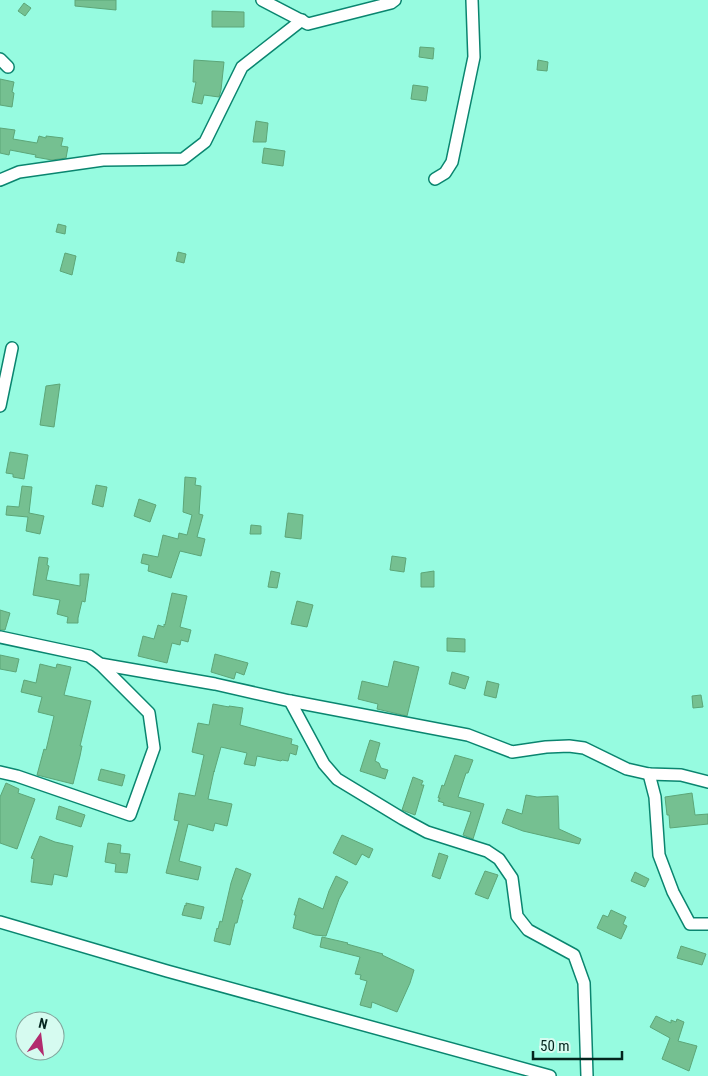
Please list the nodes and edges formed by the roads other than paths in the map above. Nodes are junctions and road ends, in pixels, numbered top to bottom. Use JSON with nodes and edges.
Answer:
{"nodes":[{"id":1,"x":262,"y":0,"type":"edge"},
{"id":2,"x":395,"y":0,"type":"edge"},
{"id":3,"x":472,"y":0,"type":"edge"},
{"id":4,"x":302,"y":20,"type":"junction"},
{"id":5,"x":435,"y":179,"type":"dead end"},
{"id":6,"x":0,"y":180,"type":"edge"},
{"id":7,"x":12,"y":348,"type":"dead end"},
{"id":8,"x":0,"y":406,"type":"edge"},
{"id":9,"x":0,"y":637,"type":"edge"},
{"id":10,"x":100,"y":664,"type":"junction"},
{"id":11,"x":290,"y":701,"type":"junction"},
{"id":12,"x":0,"y":772,"type":"edge"},
{"id":13,"x":649,"y":774,"type":"junction"},
{"id":14,"x":708,"y":782,"type":"edge"},
{"id":15,"x":0,"y":922,"type":"edge"},
{"id":16,"x":708,"y":924,"type":"edge"},
{"id":17,"x":550,"y":1076,"type":"edge"},
{"id":18,"x":587,"y":1076,"type":"edge"}],
"edges":[{"from":1,"to":4,"type":"street"},
{"from":2,"to":4,"type":"street"},
{"from":3,"to":5,"type":"street"},
{"from":4,"to":6,"type":"street"},
{"from":7,"to":8,"type":"street"},
{"from":9,"to":10,"type":"street"},
{"from":10,"to":11,"type":"street"},
{"from":10,"to":12,"type":"street"},
{"from":11,"to":13,"type":"street"},
{"from":11,"to":18,"type":"street"},
{"from":13,"to":14,"type":"street"},
{"from":13,"to":16,"type":"street"},
{"from":15,"to":17,"type":"street"}]}
